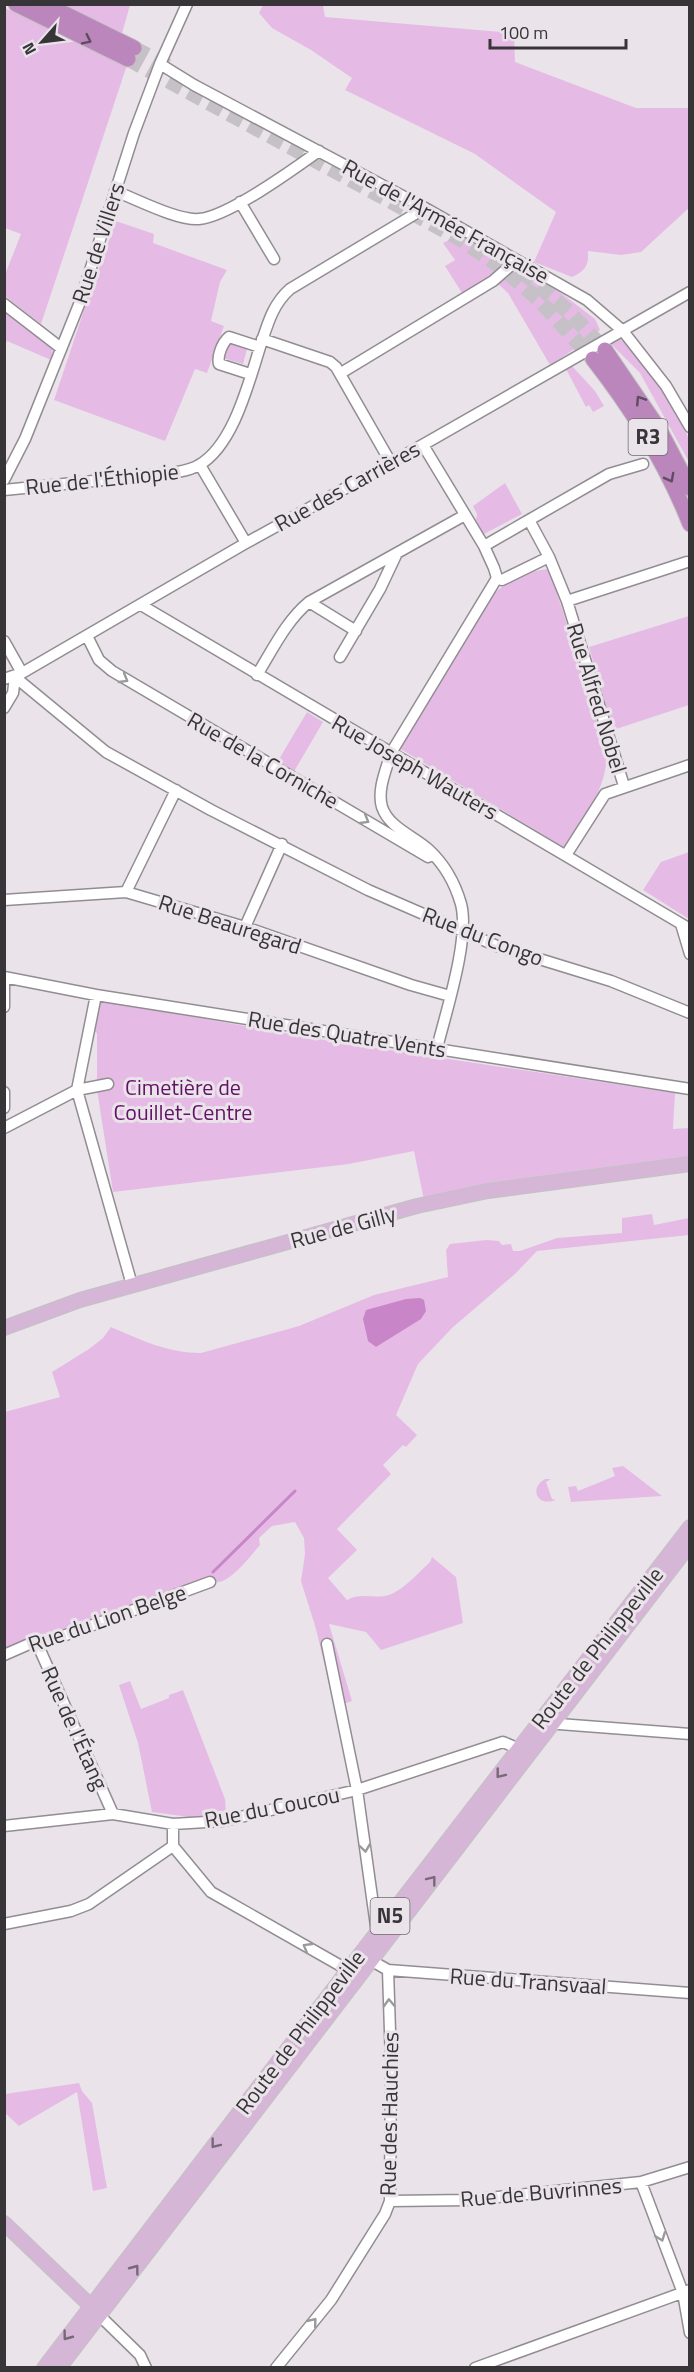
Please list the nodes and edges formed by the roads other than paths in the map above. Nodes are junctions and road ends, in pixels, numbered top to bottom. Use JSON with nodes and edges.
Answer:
{"nodes":[{"id":1,"x":16,"y":4,"type":"edge"},
{"id":2,"x":45,"y":4,"type":"edge"},
{"id":3,"x":187,"y":4,"type":"edge"},
{"id":4,"x":160,"y":64,"type":"junction"},
{"id":5,"x":320,"y":151,"type":"junction"},
{"id":6,"x":116,"y":191,"type":"junction"},
{"id":7,"x":240,"y":202,"type":"junction"},
{"id":8,"x":425,"y":208,"type":"junction"},
{"id":9,"x":274,"y":259,"type":"dead end"},
{"id":10,"x":517,"y":260,"type":"junction"},
{"id":11,"x":690,"y":292,"type":"edge"},
{"id":12,"x":4,"y":304,"type":"edge"},
{"id":13,"x":622,"y":331,"type":"junction"},
{"id":14,"x":261,"y":343,"type":"junction"},
{"id":15,"x":61,"y":348,"type":"junction"},
{"id":16,"x":341,"y":373,"type":"junction"},
{"id":17,"x":250,"y":374,"type":"junction"},
{"id":18,"x":690,"y":427,"type":"edge"},
{"id":19,"x":423,"y":444,"type":"junction"},
{"id":20,"x":391,"y":463,"type":"junction"},
{"id":21,"x":643,"y":464,"type":"dead end"},
{"id":22,"x":200,"y":465,"type":"junction"},
{"id":23,"x":4,"y":480,"type":"edge"},
{"id":24,"x":690,"y":488,"type":"edge"},
{"id":25,"x":4,"y":490,"type":"edge"},
{"id":26,"x":465,"y":515,"type":"junction"},
{"id":27,"x":529,"y":520,"type":"junction"},
{"id":28,"x":690,"y":524,"type":"edge"},
{"id":29,"x":246,"y":543,"type":"junction"},
{"id":30,"x":484,"y":546,"type":"junction"},
{"id":31,"x":397,"y":553,"type":"junction"},
{"id":32,"x":549,"y":557,"type":"junction"},
{"id":33,"x":687,"y":562,"type":"dead end"},
{"id":34,"x":496,"y":578,"type":"junction"},
{"id":35,"x":567,"y":601,"type":"junction"},
{"id":36,"x":309,"y":602,"type":"junction"},
{"id":37,"x":141,"y":605,"type":"junction"},
{"id":38,"x":356,"y":631,"type":"junction"},
{"id":39,"x":87,"y":636,"type":"junction"},
{"id":40,"x":4,"y":641,"type":"edge"},
{"id":41,"x":340,"y":657,"type":"dead end"},
{"id":42,"x":257,"y":675,"type":"junction"},
{"id":43,"x":14,"y":676,"type":"edge"},
{"id":44,"x":4,"y":708,"type":"edge"},
{"id":45,"x":391,"y":753,"type":"junction"},
{"id":46,"x":690,"y":765,"type":"edge"},
{"id":47,"x":624,"y":786,"type":"junction"},
{"id":48,"x":176,"y":790,"type":"junction"},
{"id":49,"x":282,"y":844,"type":"junction"},
{"id":50,"x":566,"y":855,"type":"junction"},
{"id":51,"x":450,"y":875,"type":"junction"},
{"id":52,"x":126,"y":892,"type":"junction"},
{"id":53,"x":4,"y":900,"type":"edge"},
{"id":54,"x":685,"y":926,"type":"edge"},
{"id":55,"x":245,"y":927,"type":"junction"},
{"id":56,"x":464,"y":932,"type":"junction"},
{"id":57,"x":690,"y":954,"type":"edge"},
{"id":58,"x":4,"y":979,"type":"edge"},
{"id":59,"x":96,"y":995,"type":"junction"},
{"id":60,"x":450,"y":996,"type":"junction"},
{"id":61,"x":4,"y":1007,"type":"edge"},
{"id":62,"x":690,"y":1013,"type":"edge"},
{"id":63,"x":438,"y":1048,"type":"junction"},
{"id":64,"x":108,"y":1084,"type":"dead end"},
{"id":65,"x":690,"y":1089,"type":"edge"},
{"id":66,"x":77,"y":1090,"type":"junction"},
{"id":67,"x":4,"y":1092,"type":"edge"},
{"id":68,"x":4,"y":1108,"type":"edge"},
{"id":69,"x":4,"y":1128,"type":"edge"},
{"id":70,"x":690,"y":1164,"type":"edge"},
{"id":71,"x":132,"y":1285,"type":"junction"},
{"id":72,"x":4,"y":1328,"type":"edge"},
{"id":73,"x":690,"y":1527,"type":"edge"},
{"id":74,"x":690,"y":1544,"type":"edge"},
{"id":75,"x":210,"y":1582,"type":"dead end"},
{"id":76,"x":36,"y":1641,"type":"junction"},
{"id":77,"x":327,"y":1644,"type":"dead end"},
{"id":78,"x":4,"y":1655,"type":"edge"},
{"id":79,"x":546,"y":1723,"type":"junction"},
{"id":80,"x":690,"y":1734,"type":"edge"},
{"id":81,"x":524,"y":1752,"type":"junction"},
{"id":82,"x":357,"y":1790,"type":"junction"},
{"id":83,"x":113,"y":1814,"type":"junction"},
{"id":84,"x":173,"y":1824,"type":"junction"},
{"id":85,"x":4,"y":1826,"type":"edge"},
{"id":86,"x":173,"y":1846,"type":"junction"},
{"id":87,"x":4,"y":1924,"type":"edge"},
{"id":88,"x":377,"y":1933,"type":"junction"},
{"id":89,"x":365,"y":1957,"type":"junction"},
{"id":90,"x":388,"y":1970,"type":"junction"},
{"id":91,"x":352,"y":1974,"type":"junction"},
{"id":92,"x":690,"y":1994,"type":"edge"},
{"id":93,"x":690,"y":2167,"type":"edge"},
{"id":94,"x":641,"y":2182,"type":"junction"},
{"id":95,"x":390,"y":2201,"type":"junction"},
{"id":96,"x":4,"y":2223,"type":"edge"},
{"id":97,"x":686,"y":2292,"type":"edge"},
{"id":98,"x":95,"y":2310,"type":"junction"},
{"id":99,"x":690,"y":2333,"type":"edge"},
{"id":100,"x":44,"y":2367,"type":"edge"},
{"id":101,"x":59,"y":2367,"type":"edge"},
{"id":102,"x":146,"y":2367,"type":"edge"},
{"id":103,"x":276,"y":2367,"type":"edge"},
{"id":104,"x":475,"y":2367,"type":"edge"}],
"edges":[{"from":1,"to":2,"type":"highway","one_way":true},
{"from":3,"to":4,"type":"street","name":"Rue de Villers"},
{"from":4,"to":5,"type":"street","name":"Rue de l'Armée Française"},
{"from":4,"to":6,"type":"street","name":"Rue de Villers"},
{"from":5,"to":7,"type":"street"},
{"from":5,"to":8,"type":"street","name":"Rue de l'Armée Française"},
{"from":6,"to":7,"type":"street"},
{"from":6,"to":15,"type":"street","name":"Rue de Villers"},
{"from":7,"to":9,"type":"street"},
{"from":8,"to":10,"type":"street","name":"Rue de l'Armée Française"},
{"from":8,"to":14,"type":"street","name":"Rue de l'Éthiopie"},
{"from":10,"to":13,"type":"street","name":"Rue de l'Armée Française"},
{"from":10,"to":16,"type":"street"},
{"from":11,"to":13,"type":"street","name":"Rue des Carrières"},
{"from":12,"to":15,"type":"street"},
{"from":13,"to":18,"type":"street","name":"Rue de l'Armée Française"},
{"from":13,"to":19,"type":"street","name":"Rue des Carrières"},
{"from":14,"to":16,"type":"street"},
{"from":14,"to":17,"type":"street","name":"Rue de l'Éthiopie"},
{"from":14,"to":17,"type":"street"},
{"from":15,"to":23,"type":"street","name":"Rue de Villers"},
{"from":16,"to":20,"type":"street"},
{"from":17,"to":22,"type":"street","name":"Rue de l'Éthiopie"},
{"from":19,"to":20,"type":"street","name":"Rue des Carrières"},
{"from":19,"to":26,"type":"street"},
{"from":20,"to":29,"type":"street","name":"Rue des Carrières"},
{"from":21,"to":27,"type":"street"},
{"from":22,"to":25,"type":"street","name":"Rue de l'Éthiopie"},
{"from":22,"to":29,"type":"street"},
{"from":24,"to":28,"type":"highway","number":"R3","one_way":true},
{"from":26,"to":30,"type":"street"},
{"from":26,"to":31,"type":"street"},
{"from":27,"to":30,"type":"street"},
{"from":27,"to":32,"type":"street","name":"Rue Alfred Nobel"},
{"from":29,"to":37,"type":"street","name":"Rue des Carrières"},
{"from":30,"to":34,"type":"street"},
{"from":31,"to":36,"type":"street"},
{"from":31,"to":38,"type":"street"},
{"from":32,"to":34,"type":"street"},
{"from":32,"to":35,"type":"street","name":"Rue Alfred Nobel"},
{"from":33,"to":35,"type":"street"},
{"from":34,"to":45,"type":"street"},
{"from":35,"to":47,"type":"street","name":"Rue Alfred Nobel"},
{"from":36,"to":38,"type":"street"},
{"from":36,"to":42,"type":"street"},
{"from":37,"to":39,"type":"street","name":"Rue des Carrières"},
{"from":37,"to":42,"type":"street","name":"Rue Joseph Wauters"},
{"from":38,"to":41,"type":"street"},
{"from":39,"to":43,"type":"street","name":"Rue des Carrières"},
{"from":39,"to":51,"type":"street","name":"Rue de la Corniche","one_way":true},
{"from":40,"to":43,"type":"street"},
{"from":42,"to":45,"type":"street","name":"Rue Joseph Wauters"},
{"from":43,"to":44,"type":"street"},
{"from":43,"to":48,"type":"street","name":"Rue du Congo"},
{"from":45,"to":50,"type":"street","name":"Rue Joseph Wauters"},
{"from":45,"to":51,"type":"street"},
{"from":46,"to":47,"type":"street"},
{"from":47,"to":50,"type":"street","name":"Rue Alfred Nobel"},
{"from":48,"to":49,"type":"street","name":"Rue du Congo"},
{"from":48,"to":52,"type":"street"},
{"from":49,"to":55,"type":"street"},
{"from":49,"to":56,"type":"street","name":"Rue du Congo"},
{"from":50,"to":54,"type":"street","name":"Rue Joseph Wauters"},
{"from":51,"to":56,"type":"street"},
{"from":52,"to":53,"type":"street","name":"Rue Beauregard"},
{"from":52,"to":55,"type":"street","name":"Rue Beauregard"},
{"from":54,"to":57,"type":"street"},
{"from":55,"to":60,"type":"street","name":"Rue Beauregard"},
{"from":56,"to":60,"type":"street"},
{"from":56,"to":62,"type":"street","name":"Rue du Congo"},
{"from":58,"to":59,"type":"street","name":"Rue des Quatre Vents"},
{"from":58,"to":61,"type":"street"},
{"from":59,"to":63,"type":"street","name":"Rue des Quatre Vents"},
{"from":59,"to":66,"type":"street"},
{"from":60,"to":63,"type":"street"},
{"from":63,"to":65,"type":"street","name":"Rue des Quatre Vents"},
{"from":64,"to":66,"type":"street"},
{"from":66,"to":69,"type":"street"},
{"from":66,"to":71,"type":"street"},
{"from":67,"to":68,"type":"street"},
{"from":70,"to":71,"type":"main road","name":"Rue de Gilly"},
{"from":71,"to":72,"type":"main road","name":"Rue de Gilly"},
{"from":73,"to":79,"type":"main road","name":"Route de Philippeville","number":"N5"},
{"from":74,"to":79,"type":"main road","name":"Route de Philippeville","number":"N5"},
{"from":75,"to":76,"type":"street","name":"Rue du Lion Belge"},
{"from":76,"to":78,"type":"street","name":"Rue du Lion Belge"},
{"from":76,"to":83,"type":"street","name":"Rue de l'Étang"},
{"from":77,"to":82,"type":"street"},
{"from":79,"to":80,"type":"street"},
{"from":79,"to":81,"type":"main road","name":"Route de Philippeville","number":"N5"},
{"from":81,"to":82,"type":"street","name":"Rue du Coucou"},
{"from":81,"to":88,"type":"main road","name":"Route de Philippeville","number":"N5","one_way":true},
{"from":89,"to":81,"type":"main road","name":"Route de Philippeville","number":"N5","one_way":true},
{"from":82,"to":84,"type":"street","name":"Rue du Coucou"},
{"from":82,"to":88,"type":"street","one_way":true},
{"from":83,"to":84,"type":"street","name":"Rue du Coucou"},
{"from":83,"to":85,"type":"street","name":"Rue du Coucou"},
{"from":84,"to":86,"type":"street"},
{"from":86,"to":87,"type":"street"},
{"from":91,"to":86,"type":"street","one_way":true},
{"from":88,"to":89,"type":"main road","name":"Route de Philippeville","number":"N5"},
{"from":89,"to":90,"type":"street","name":"Rue du Transvaal"},
{"from":89,"to":91,"type":"main road","name":"Route de Philippeville","number":"N5"},
{"from":90,"to":92,"type":"street","name":"Rue du Transvaal"},
{"from":95,"to":90,"type":"street","name":"Rue des Hauchies","one_way":true},
{"from":91,"to":98,"type":"main road","name":"Route de Philippeville","number":"N5"},
{"from":93,"to":94,"type":"street","name":"Rue de Buvrinnes"},
{"from":94,"to":95,"type":"street","name":"Rue de Buvrinnes"},
{"from":94,"to":97,"type":"street","one_way":true},
{"from":103,"to":95,"type":"street","name":"Rue des Hauchies","one_way":true},
{"from":96,"to":98,"type":"main road"},
{"from":97,"to":99,"type":"street"},
{"from":97,"to":104,"type":"street"},
{"from":98,"to":100,"type":"main road","name":"Route de Philippeville","number":"N5","one_way":true},
{"from":98,"to":101,"type":"main road","name":"Route de Philippeville","number":"N5"},
{"from":98,"to":102,"type":"street"}]}
